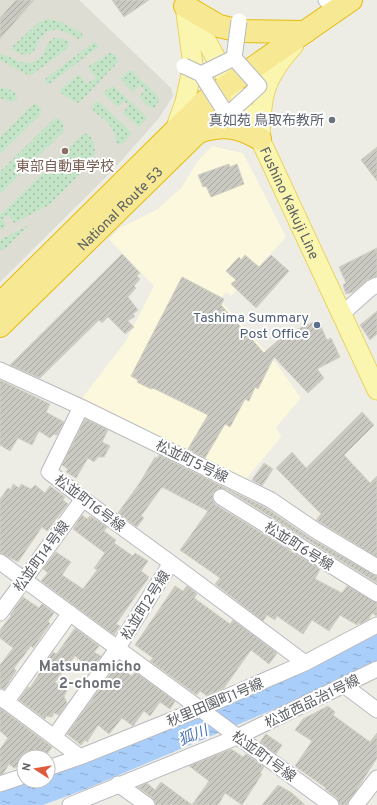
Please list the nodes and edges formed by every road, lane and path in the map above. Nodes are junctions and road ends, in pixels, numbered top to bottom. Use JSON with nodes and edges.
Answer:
{"nodes":[{"id":1,"x":183,"y":3,"type":"edge"},
{"id":2,"x":338,"y":3,"type":"edge"},
{"id":3,"x":239,"y":20,"type":"dead end"},
{"id":4,"x":305,"y":32,"type":"junction"},
{"id":5,"x":234,"y":58,"type":"junction"},
{"id":6,"x":184,"y":66,"type":"dead end"},
{"id":7,"x":201,"y":74,"type":"junction"},
{"id":8,"x":231,"y":84,"type":"junction"},
{"id":9,"x":175,"y":130,"type":"junction"},
{"id":10,"x":198,"y":132,"type":"junction"},
{"id":11,"x":260,"y":139,"type":"junction"},
{"id":12,"x":377,"y":285,"type":"edge"},
{"id":13,"x":0,"y":304,"type":"edge"},
{"id":14,"x":343,"y":313,"type":"junction"},
{"id":15,"x":0,"y":326,"type":"edge"},
{"id":16,"x":0,"y":370,"type":"edge"},
{"id":17,"x":377,"y":390,"type":"edge"},
{"id":18,"x":81,"y":407,"type":"junction"},
{"id":19,"x":221,"y":497,"type":"dead end"},
{"id":20,"x":83,"y":499,"type":"junction"},
{"id":21,"x":271,"y":500,"type":"junction"},
{"id":22,"x":258,"y":521,"type":"junction"},
{"id":23,"x":0,"y":562,"type":"edge"},
{"id":24,"x":171,"y":563,"type":"junction"},
{"id":25,"x":377,"y":566,"type":"edge"},
{"id":26,"x":24,"y":579,"type":"junction"},
{"id":27,"x":377,"y":594,"type":"edge"},
{"id":28,"x":0,"y":613,"type":"edge"},
{"id":29,"x":70,"y":614,"type":"junction"},
{"id":30,"x":377,"y":625,"type":"edge"},
{"id":31,"x":117,"y":649,"type":"junction"},
{"id":32,"x":305,"y":663,"type":"junction"},
{"id":33,"x":377,"y":669,"type":"edge"},
{"id":34,"x":345,"y":686,"type":"junction"},
{"id":35,"x":3,"y":699,"type":"edge"},
{"id":36,"x":377,"y":710,"type":"edge"},
{"id":37,"x":202,"y":711,"type":"junction"},
{"id":38,"x":235,"y":735,"type":"junction"},
{"id":39,"x":54,"y":737,"type":"junction"},
{"id":40,"x":80,"y":757,"type":"junction"},
{"id":41,"x":56,"y":765,"type":"edge"},
{"id":42,"x":377,"y":778,"type":"edge"},
{"id":43,"x":16,"y":779,"type":"edge"},
{"id":44,"x":0,"y":784,"type":"edge"},
{"id":45,"x":118,"y":784,"type":"junction"},
{"id":46,"x":70,"y":805,"type":"edge"},
{"id":47,"x":147,"y":805,"type":"edge"},
{"id":48,"x":331,"y":805,"type":"edge"},
{"id":49,"x":356,"y":805,"type":"edge"}],
"edges":[{"from":1,"to":4,"type":"highway"},
{"from":1,"to":8,"type":"main road","name":"Fushino Kakuji Line"},
{"from":1,"to":9,"type":"main road"},
{"from":2,"to":4,"type":"highway","name":"National Route 53"},
{"from":3,"to":5,"type":"street","bridge":true},
{"from":4,"to":8,"type":"highway","name":"National Route 53"},
{"from":4,"to":11,"type":"main road"},
{"from":5,"to":7,"type":"street","bridge":true},
{"from":5,"to":7,"type":"street","bridge":true},
{"from":6,"to":7,"type":"street","bridge":true},
{"from":8,"to":9,"type":"highway","name":"National Route 53"},
{"from":8,"to":10,"type":"highway","name":"National Route 53"},
{"from":8,"to":11,"type":"main road","name":"Fushino Kakuji Line"},
{"from":9,"to":13,"type":"highway","name":"National Route 53"},
{"from":10,"to":11,"type":"highway"},
{"from":10,"to":15,"type":"highway","name":"National Route 53"},
{"from":11,"to":14,"type":"main road","name":"Fushino Kakuji Line"},
{"from":12,"to":14,"type":"street"},
{"from":14,"to":17,"type":"main road","name":"Fushino Kakuji Line"},
{"from":16,"to":18,"type":"street","name":"松並町5号線"},
{"from":18,"to":20,"type":"street","name":"松並町16号線"},
{"from":18,"to":21,"type":"street","name":"松並町5号線"},
{"from":19,"to":22,"type":"street","name":"松並町6号線"},
{"from":20,"to":24,"type":"street","name":"松並町16号線"},
{"from":20,"to":26,"type":"street","name":"松並町14号線"},
{"from":21,"to":22,"type":"street"},
{"from":21,"to":25,"type":"street","name":"松並町5号線"},
{"from":22,"to":27,"type":"street","name":"松並町6号線"},
{"from":23,"to":26,"type":"street","name":"松並町1号線"},
{"from":24,"to":31,"type":"street","name":"松並町2号線"},
{"from":24,"to":32,"type":"street","name":"松並町2号線"},
{"from":26,"to":28,"type":"street","name":"松並町14号線"},
{"from":26,"to":29,"type":"street","name":"松並町1号線"},
{"from":29,"to":31,"type":"street","name":"松並町1号線"},
{"from":29,"to":35,"type":"street"},
{"from":30,"to":32,"type":"street","name":"秋里田園町1号線"},
{"from":31,"to":37,"type":"street","name":"松並町1号線"},
{"from":31,"to":39,"type":"street","name":"松並町2号線"},
{"from":32,"to":37,"type":"street","name":"秋里田園町1号線"},
{"from":33,"to":34,"type":"street","name":"松並西品治1号線"},
{"from":34,"to":36,"type":"street"},
{"from":34,"to":38,"type":"street","name":"松並西品治1号線"},
{"from":35,"to":39,"type":"street"},
{"from":37,"to":38,"type":"street","name":"松並町1号線"},
{"from":37,"to":40,"type":"street","name":"秋里田園町1号線"},
{"from":38,"to":45,"type":"street","name":"松並西品治1号線"},
{"from":38,"to":48,"type":"street","name":"松並町1号線"},
{"from":39,"to":40,"type":"street"},
{"from":40,"to":41,"type":"street","name":"秋里田園町1号線"},
{"from":42,"to":49,"type":"street"},
{"from":43,"to":44,"type":"street"},
{"from":45,"to":46,"type":"street","name":"松並西品治1号線"},
{"from":45,"to":47,"type":"street"}]}
